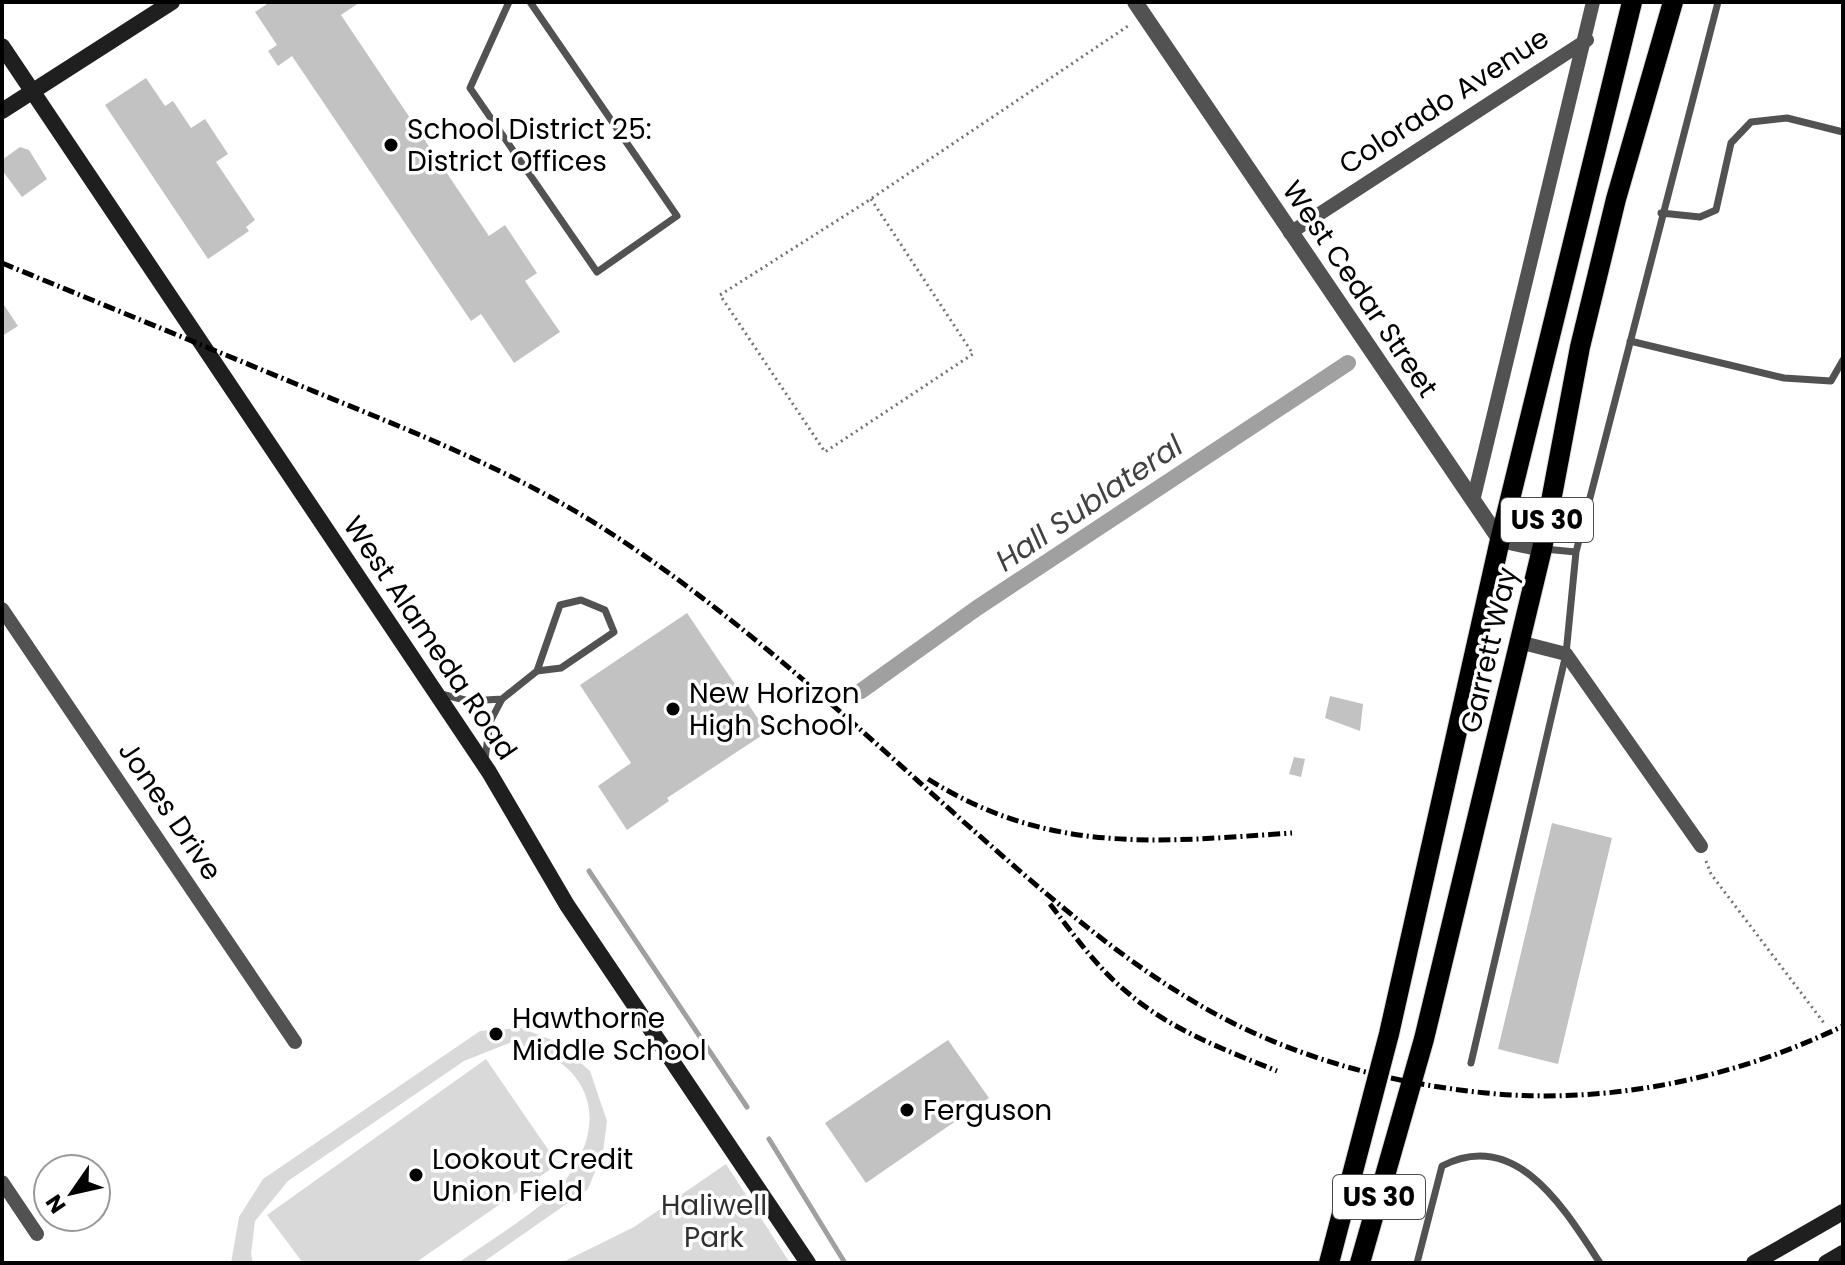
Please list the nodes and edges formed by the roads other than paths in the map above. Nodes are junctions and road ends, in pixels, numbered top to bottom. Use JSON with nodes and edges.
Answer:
{"nodes":[{"id":1,"x":172,"y":2,"type":"edge"},
{"id":2,"x":509,"y":2,"type":"edge"},
{"id":3,"x":530,"y":2,"type":"edge"},
{"id":4,"x":1593,"y":2,"type":"edge"},
{"id":5,"x":1632,"y":2,"type":"edge"},
{"id":6,"x":1673,"y":2,"type":"edge"},
{"id":7,"x":1718,"y":2,"type":"edge"},
{"id":8,"x":1140,"y":9,"type":"edge"},
{"id":9,"x":1587,"y":40,"type":"junction"},
{"id":10,"x":2,"y":46,"type":"edge"},
{"id":11,"x":32,"y":90,"type":"junction"},
{"id":12,"x":2,"y":111,"type":"edge"},
{"id":13,"x":1843,"y":132,"type":"edge"},
{"id":14,"x":1661,"y":213,"type":"junction"},
{"id":15,"x":1290,"y":233,"type":"junction"},
{"id":16,"x":1630,"y":341,"type":"junction"},
{"id":17,"x":1843,"y":360,"type":"edge"},
{"id":18,"x":1473,"y":501,"type":"junction"},
{"id":19,"x":1500,"y":540,"type":"junction"},
{"id":20,"x":1542,"y":549,"type":"junction"},
{"id":21,"x":1576,"y":552,"type":"junction"},
{"id":22,"x":2,"y":609,"type":"edge"},
{"id":23,"x":1519,"y":642,"type":"junction"},
{"id":24,"x":1566,"y":654,"type":"junction"},
{"id":25,"x":537,"y":671,"type":"junction"},
{"id":26,"x":434,"y":690,"type":"junction"},
{"id":27,"x":502,"y":699,"type":"junction"},
{"id":28,"x":484,"y":765,"type":"junction"},
{"id":29,"x":1701,"y":846,"type":"road end"},
{"id":30,"x":295,"y":1042,"type":"dead end"},
{"id":31,"x":1471,"y":1063,"type":"dead end"},
{"id":32,"x":2,"y":1182,"type":"edge"},
{"id":33,"x":1843,"y":1212,"type":"edge"},
{"id":34,"x":37,"y":1234,"type":"dead end"},
{"id":35,"x":1843,"y":1253,"type":"edge"},
{"id":36,"x":808,"y":1263,"type":"edge"},
{"id":37,"x":1329,"y":1263,"type":"edge"},
{"id":38,"x":1360,"y":1263,"type":"edge"},
{"id":39,"x":1417,"y":1263,"type":"edge"},
{"id":40,"x":1600,"y":1263,"type":"edge"},
{"id":41,"x":1754,"y":1263,"type":"edge"},
{"id":42,"x":1826,"y":1263,"type":"edge"}],
"edges":[{"from":1,"to":11,"type":"main road"},
{"from":2,"to":3,"type":"lane"},
{"from":4,"to":9,"type":"street"},
{"from":5,"to":19,"type":"main road","name":"Garrett Way","number":"US 30"},
{"from":6,"to":20,"type":"main road","name":"Garrett Way","number":"US 30"},
{"from":7,"to":14,"type":"lane"},
{"from":8,"to":15,"type":"street","name":"West Cedar Street"},
{"from":9,"to":15,"type":"street","name":"Colorado Avenue"},
{"from":9,"to":18,"type":"street"},
{"from":10,"to":11,"type":"main road","name":"West Alameda Road"},
{"from":11,"to":12,"type":"main road"},
{"from":11,"to":26,"type":"main road","name":"West Alameda Road"},
{"from":13,"to":14,"type":"lane"},
{"from":14,"to":16,"type":"lane"},
{"from":15,"to":18,"type":"street","name":"West Cedar Street"},
{"from":16,"to":17,"type":"lane"},
{"from":16,"to":21,"type":"lane"},
{"from":18,"to":19,"type":"street","name":"West Cedar Street"},
{"from":19,"to":20,"type":"street"},
{"from":19,"to":37,"type":"main road","name":"Garrett Way","number":"US 30"},
{"from":20,"to":21,"type":"lane"},
{"from":20,"to":23,"type":"main road","name":"Garrett Way","number":"US 30"},
{"from":21,"to":24,"type":"lane"},
{"from":22,"to":30,"type":"street","name":"Jones Drive"},
{"from":23,"to":24,"type":"street"},
{"from":23,"to":38,"type":"main road","name":"Garrett Way","number":"US 30"},
{"from":24,"to":29,"type":"street"},
{"from":24,"to":31,"type":"lane"},
{"from":25,"to":25,"type":"lane"},
{"from":25,"to":27,"type":"lane"},
{"from":26,"to":27,"type":"lane"},
{"from":26,"to":28,"type":"main road","name":"West Alameda Road"},
{"from":27,"to":28,"type":"lane"},
{"from":28,"to":36,"type":"main road","name":"West Alameda Road"},
{"from":32,"to":34,"type":"street"},
{"from":33,"to":41,"type":"main road"},
{"from":35,"to":42,"type":"main road"},
{"from":39,"to":40,"type":"lane"}]}
